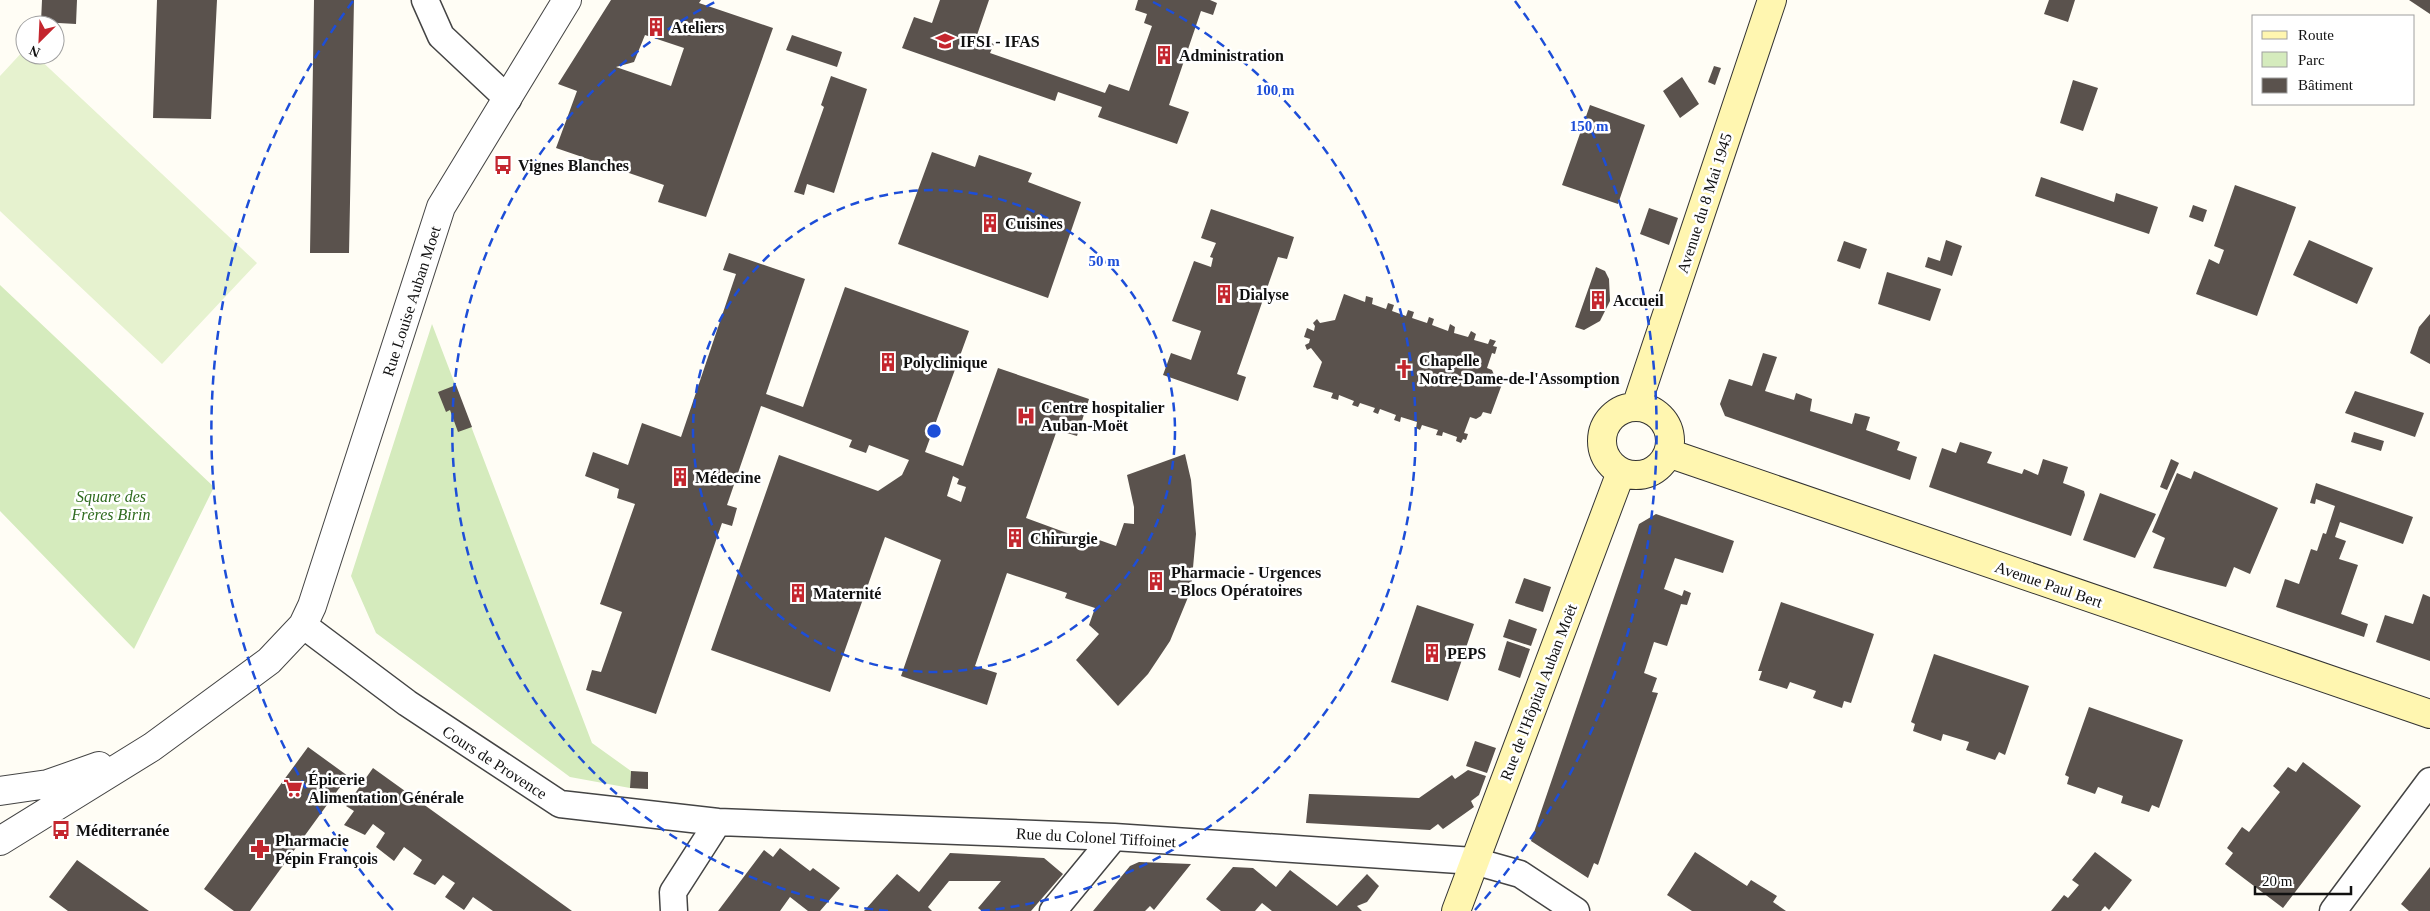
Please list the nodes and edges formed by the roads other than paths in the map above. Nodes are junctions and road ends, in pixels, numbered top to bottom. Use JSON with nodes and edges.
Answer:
{"nodes":[{"id":1,"x":425,"y":0,"type":"edge"},
{"id":2,"x":568,"y":0,"type":"edge"},
{"id":3,"x":1772,"y":0,"type":"edge"},
{"id":4,"x":508,"y":99,"type":"junction"},
{"id":5,"x":1636,"y":407,"type":"junction"},
{"id":6,"x":1668,"y":453,"type":"junction"},
{"id":7,"x":1621,"y":472,"type":"junction"},
{"id":8,"x":303,"y":625,"type":"junction"},
{"id":9,"x":2430,"y":714,"type":"edge"},
{"id":10,"x":152,"y":746,"type":"junction"},
{"id":11,"x":2430,"y":781,"type":"edge"},
{"id":12,"x":0,"y":791,"type":"edge"},
{"id":13,"x":718,"y":822,"type":"junction"},
{"id":14,"x":1114,"y":837,"type":"junction"},
{"id":15,"x":0,"y":841,"type":"edge"},
{"id":16,"x":1474,"y":861,"type":"junction"},
{"id":17,"x":674,"y":911,"type":"edge"},
{"id":18,"x":1053,"y":911,"type":"edge"},
{"id":19,"x":1456,"y":911,"type":"edge"},
{"id":20,"x":1576,"y":911,"type":"edge"},
{"id":21,"x":2333,"y":911,"type":"edge"}],
"edges":[{"from":1,"to":4,"type":"street"},
{"from":2,"to":4,"type":"street","name":"Rue Louise Auban Moet"},
{"from":3,"to":5,"type":"main road","name":"Avenue du 8 Mai 1945"},
{"from":4,"to":8,"type":"street","name":"Rue Louise Auban Moet"},
{"from":5,"to":6,"type":"main road"},
{"from":5,"to":7,"type":"main road"},
{"from":6,"to":7,"type":"main road"},
{"from":6,"to":9,"type":"main road","name":"Avenue Paul Bert"},
{"from":7,"to":16,"type":"main road","name":"Rue de l'Hôpital Auban Moët"},
{"from":8,"to":10,"type":"street"},
{"from":8,"to":13,"type":"street","name":"Cours de Provence"},
{"from":10,"to":12,"type":"street"},
{"from":10,"to":15,"type":"street"},
{"from":11,"to":21,"type":"street"},
{"from":13,"to":14,"type":"street","name":"Rue du Colonel Tiffoinet"},
{"from":13,"to":17,"type":"street"},
{"from":14,"to":16,"type":"street","name":"Rue du Colonel Tiffoinet"},
{"from":14,"to":18,"type":"street"},
{"from":16,"to":19,"type":"main road","name":"Rue de l'Hôpital Auban Moët"},
{"from":16,"to":20,"type":"street","name":"Rue du Colonel Tiffoinet"}]}
